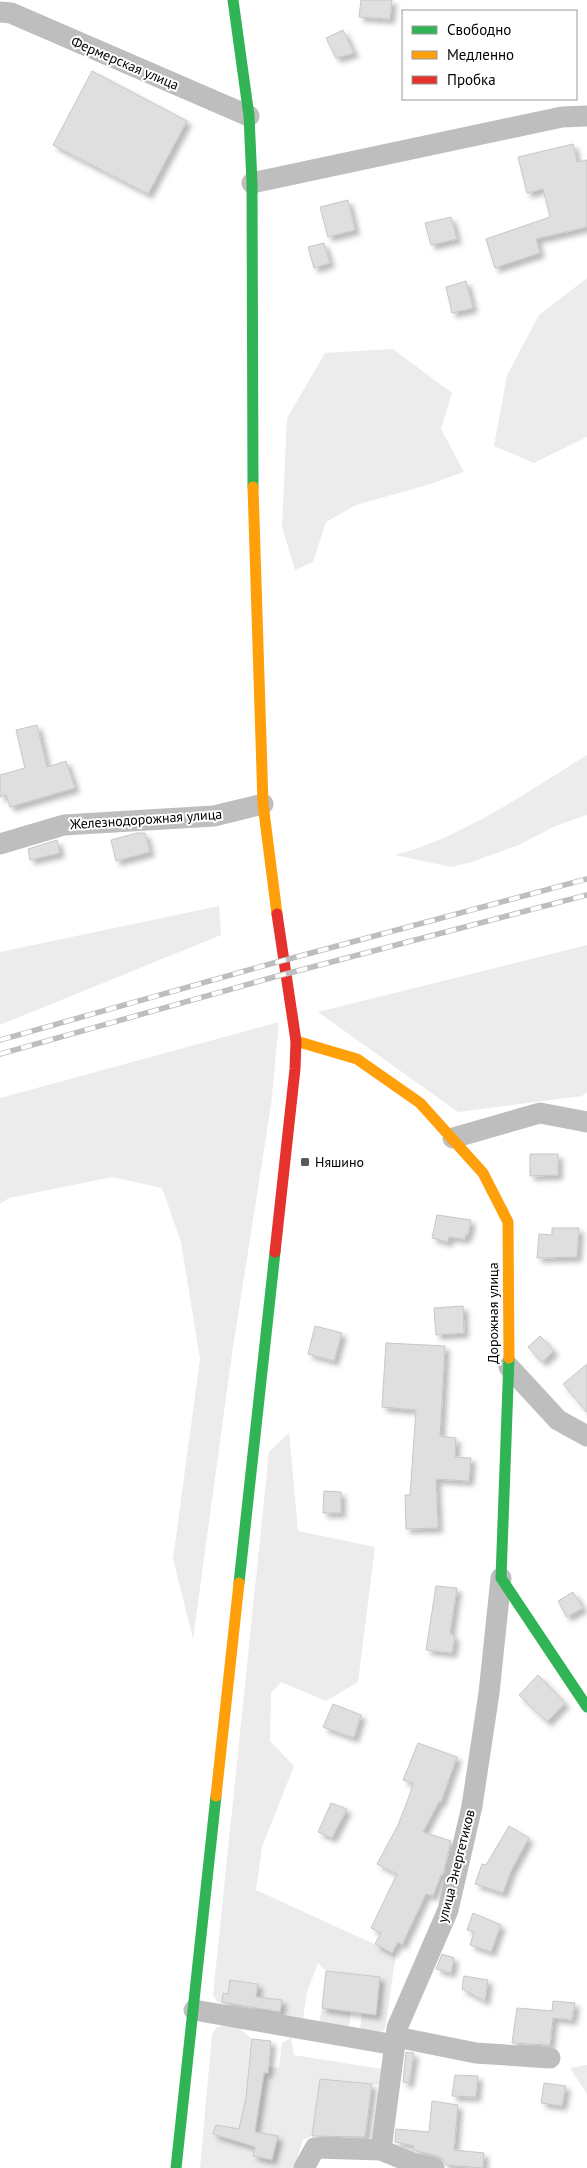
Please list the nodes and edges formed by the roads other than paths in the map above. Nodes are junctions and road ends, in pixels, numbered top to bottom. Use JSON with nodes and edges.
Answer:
{"nodes":[{"id":1,"x":233,"y":0,"type":"edge"},
{"id":2,"x":0,"y":12,"type":"edge"},
{"id":3,"x":249,"y":116,"type":"junction"},
{"id":4,"x":587,"y":116,"type":"edge"},
{"id":5,"x":252,"y":183,"type":"junction"},
{"id":6,"x":263,"y":804,"type":"junction"},
{"id":7,"x":0,"y":844,"type":"edge"},
{"id":8,"x":296,"y":1041,"type":"junction"},
{"id":9,"x":587,"y":1122,"type":"edge"},
{"id":10,"x":453,"y":1138,"type":"junction"},
{"id":11,"x":508,"y":1367,"type":"junction"},
{"id":12,"x":587,"y":1436,"type":"edge"},
{"id":13,"x":501,"y":1578,"type":"junction"},
{"id":14,"x":587,"y":1707,"type":"edge"},
{"id":15,"x":194,"y":2010,"type":"junction"},
{"id":16,"x":395,"y":2041,"type":"junction"},
{"id":17,"x":550,"y":2058,"type":"dead end"},
{"id":18,"x":381,"y":2150,"type":"junction"},
{"id":19,"x":176,"y":2168,"type":"edge"},
{"id":20,"x":304,"y":2168,"type":"edge"},
{"id":21,"x":434,"y":2168,"type":"edge"}],
"edges":[{"from":1,"to":3,"type":"street"},
{"from":2,"to":3,"type":"street","name":"Фермерская улица"},
{"from":3,"to":5,"type":"street"},
{"from":4,"to":5,"type":"street"},
{"from":5,"to":6,"type":"street"},
{"from":6,"to":7,"type":"street","name":"Железнодорожная улица"},
{"from":6,"to":8,"type":"street"},
{"from":8,"to":10,"type":"street","name":"Дорожная улица"},
{"from":8,"to":15,"type":"street"},
{"from":9,"to":10,"type":"street"},
{"from":10,"to":11,"type":"street","name":"Дорожная улица"},
{"from":11,"to":12,"type":"street"},
{"from":11,"to":13,"type":"street","name":"Дорожная улица"},
{"from":13,"to":14,"type":"street"},
{"from":13,"to":16,"type":"street","name":"улица Энергетиков"},
{"from":15,"to":16,"type":"street"},
{"from":15,"to":19,"type":"street"},
{"from":16,"to":17,"type":"street"},
{"from":16,"to":18,"type":"street","name":"улица Энергетиков"},
{"from":18,"to":20,"type":"street"},
{"from":18,"to":21,"type":"street"}]}
